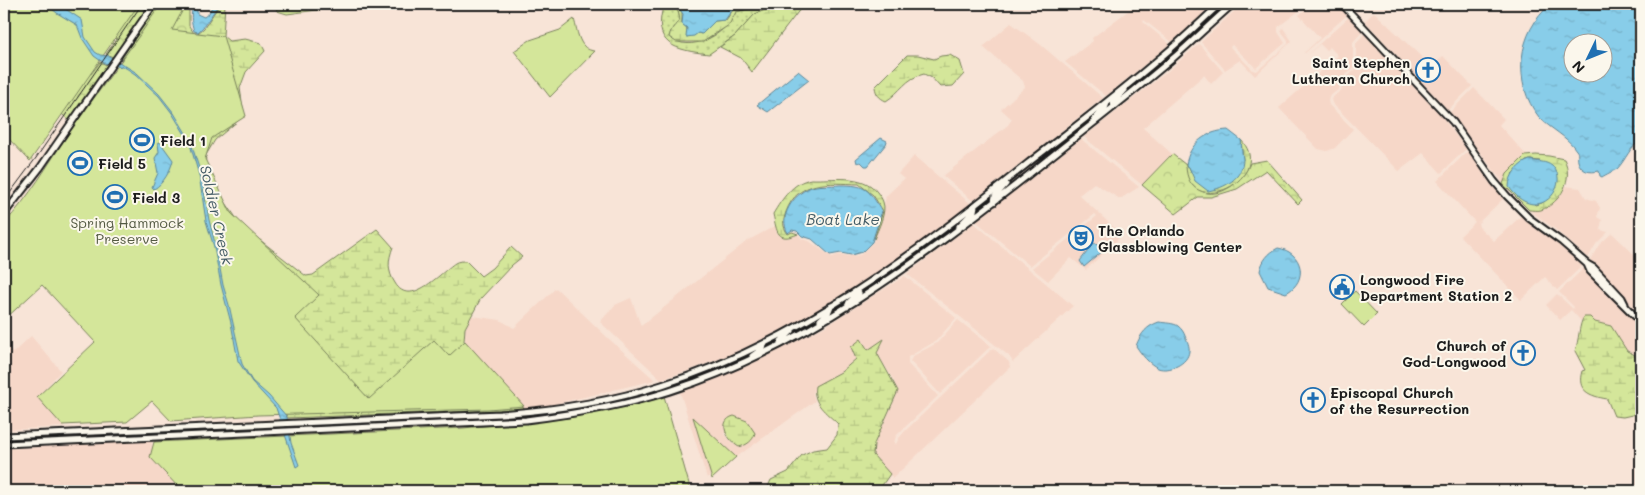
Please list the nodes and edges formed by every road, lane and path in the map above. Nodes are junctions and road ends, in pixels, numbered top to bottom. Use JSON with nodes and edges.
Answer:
{"nodes":[{"id":1,"x":154,"y":4,"type":"edge"},
{"id":2,"x":1222,"y":4,"type":"edge"},
{"id":3,"x":1230,"y":5,"type":"edge"},
{"id":4,"x":1344,"y":5,"type":"edge"},
{"id":5,"x":1218,"y":18,"type":"junction"},
{"id":6,"x":1131,"y":82,"type":"junction"},
{"id":7,"x":1108,"y":100,"type":"junction"},
{"id":8,"x":1114,"y":107,"type":"junction"},
{"id":9,"x":1091,"y":124,"type":"junction"},
{"id":10,"x":1015,"y":174,"type":"junction"},
{"id":11,"x":994,"y":202,"type":"junction"},
{"id":12,"x":975,"y":206,"type":"junction"},
{"id":13,"x":4,"y":214,"type":"edge"},
{"id":14,"x":952,"y":234,"type":"junction"},
{"id":15,"x":864,"y":287,"type":"junction"},
{"id":16,"x":831,"y":306,"type":"junction"},
{"id":17,"x":846,"y":307,"type":"junction"},
{"id":18,"x":1641,"y":322,"type":"edge"},
{"id":19,"x":802,"y":323,"type":"junction"},
{"id":20,"x":810,"y":329,"type":"junction"},
{"id":21,"x":766,"y":342,"type":"junction"},
{"id":22,"x":781,"y":344,"type":"junction"},
{"id":23,"x":744,"y":362,"type":"junction"},
{"id":24,"x":592,"y":403,"type":"junction"},
{"id":25,"x":578,"y":405,"type":"junction"},
{"id":26,"x":583,"y":412,"type":"junction"},
{"id":27,"x":570,"y":414,"type":"junction"},
{"id":28,"x":322,"y":422,"type":"junction"},
{"id":29,"x":295,"y":423,"type":"junction"},
{"id":30,"x":310,"y":430,"type":"junction"},
{"id":31,"x":4,"y":436,"type":"edge"},
{"id":32,"x":4,"y":444,"type":"edge"}],
"edges":[{"from":1,"to":13,"type":"main road"},
{"from":2,"to":5,"type":"main road"},
{"from":2,"to":6,"type":"main road"},
{"from":3,"to":5,"type":"main road"},
{"from":4,"to":18,"type":"main road"},
{"from":5,"to":8,"type":"main road"},
{"from":6,"to":7,"type":"main road"},
{"from":6,"to":8,"type":"main road"},
{"from":7,"to":9,"type":"main road"},
{"from":7,"to":10,"type":"main road"},
{"from":8,"to":9,"type":"main road"},
{"from":9,"to":11,"type":"main road"},
{"from":10,"to":11,"type":"main road"},
{"from":10,"to":12,"type":"main road"},
{"from":11,"to":14,"type":"main road"},
{"from":12,"to":14,"type":"main road"},
{"from":12,"to":15,"type":"main road"},
{"from":14,"to":17,"type":"main road"},
{"from":15,"to":16,"type":"main road"},
{"from":15,"to":17,"type":"main road"},
{"from":16,"to":19,"type":"main road"},
{"from":16,"to":20,"type":"main road"},
{"from":17,"to":20,"type":"main road"},
{"from":19,"to":21,"type":"main road"},
{"from":19,"to":22,"type":"main road"},
{"from":20,"to":22,"type":"main road"},
{"from":21,"to":23,"type":"main road"},
{"from":21,"to":24,"type":"main road"},
{"from":22,"to":23,"type":"main road"},
{"from":23,"to":26,"type":"main road"},
{"from":24,"to":25,"type":"main road"},
{"from":24,"to":26,"type":"main road"},
{"from":25,"to":27,"type":"main road"},
{"from":25,"to":28,"type":"main road"},
{"from":26,"to":27,"type":"main road"},
{"from":27,"to":30,"type":"main road"},
{"from":28,"to":29,"type":"main road"},
{"from":28,"to":30,"type":"main road"},
{"from":29,"to":30,"type":"main road"},
{"from":29,"to":31,"type":"main road"},
{"from":30,"to":32,"type":"main road"}]}
